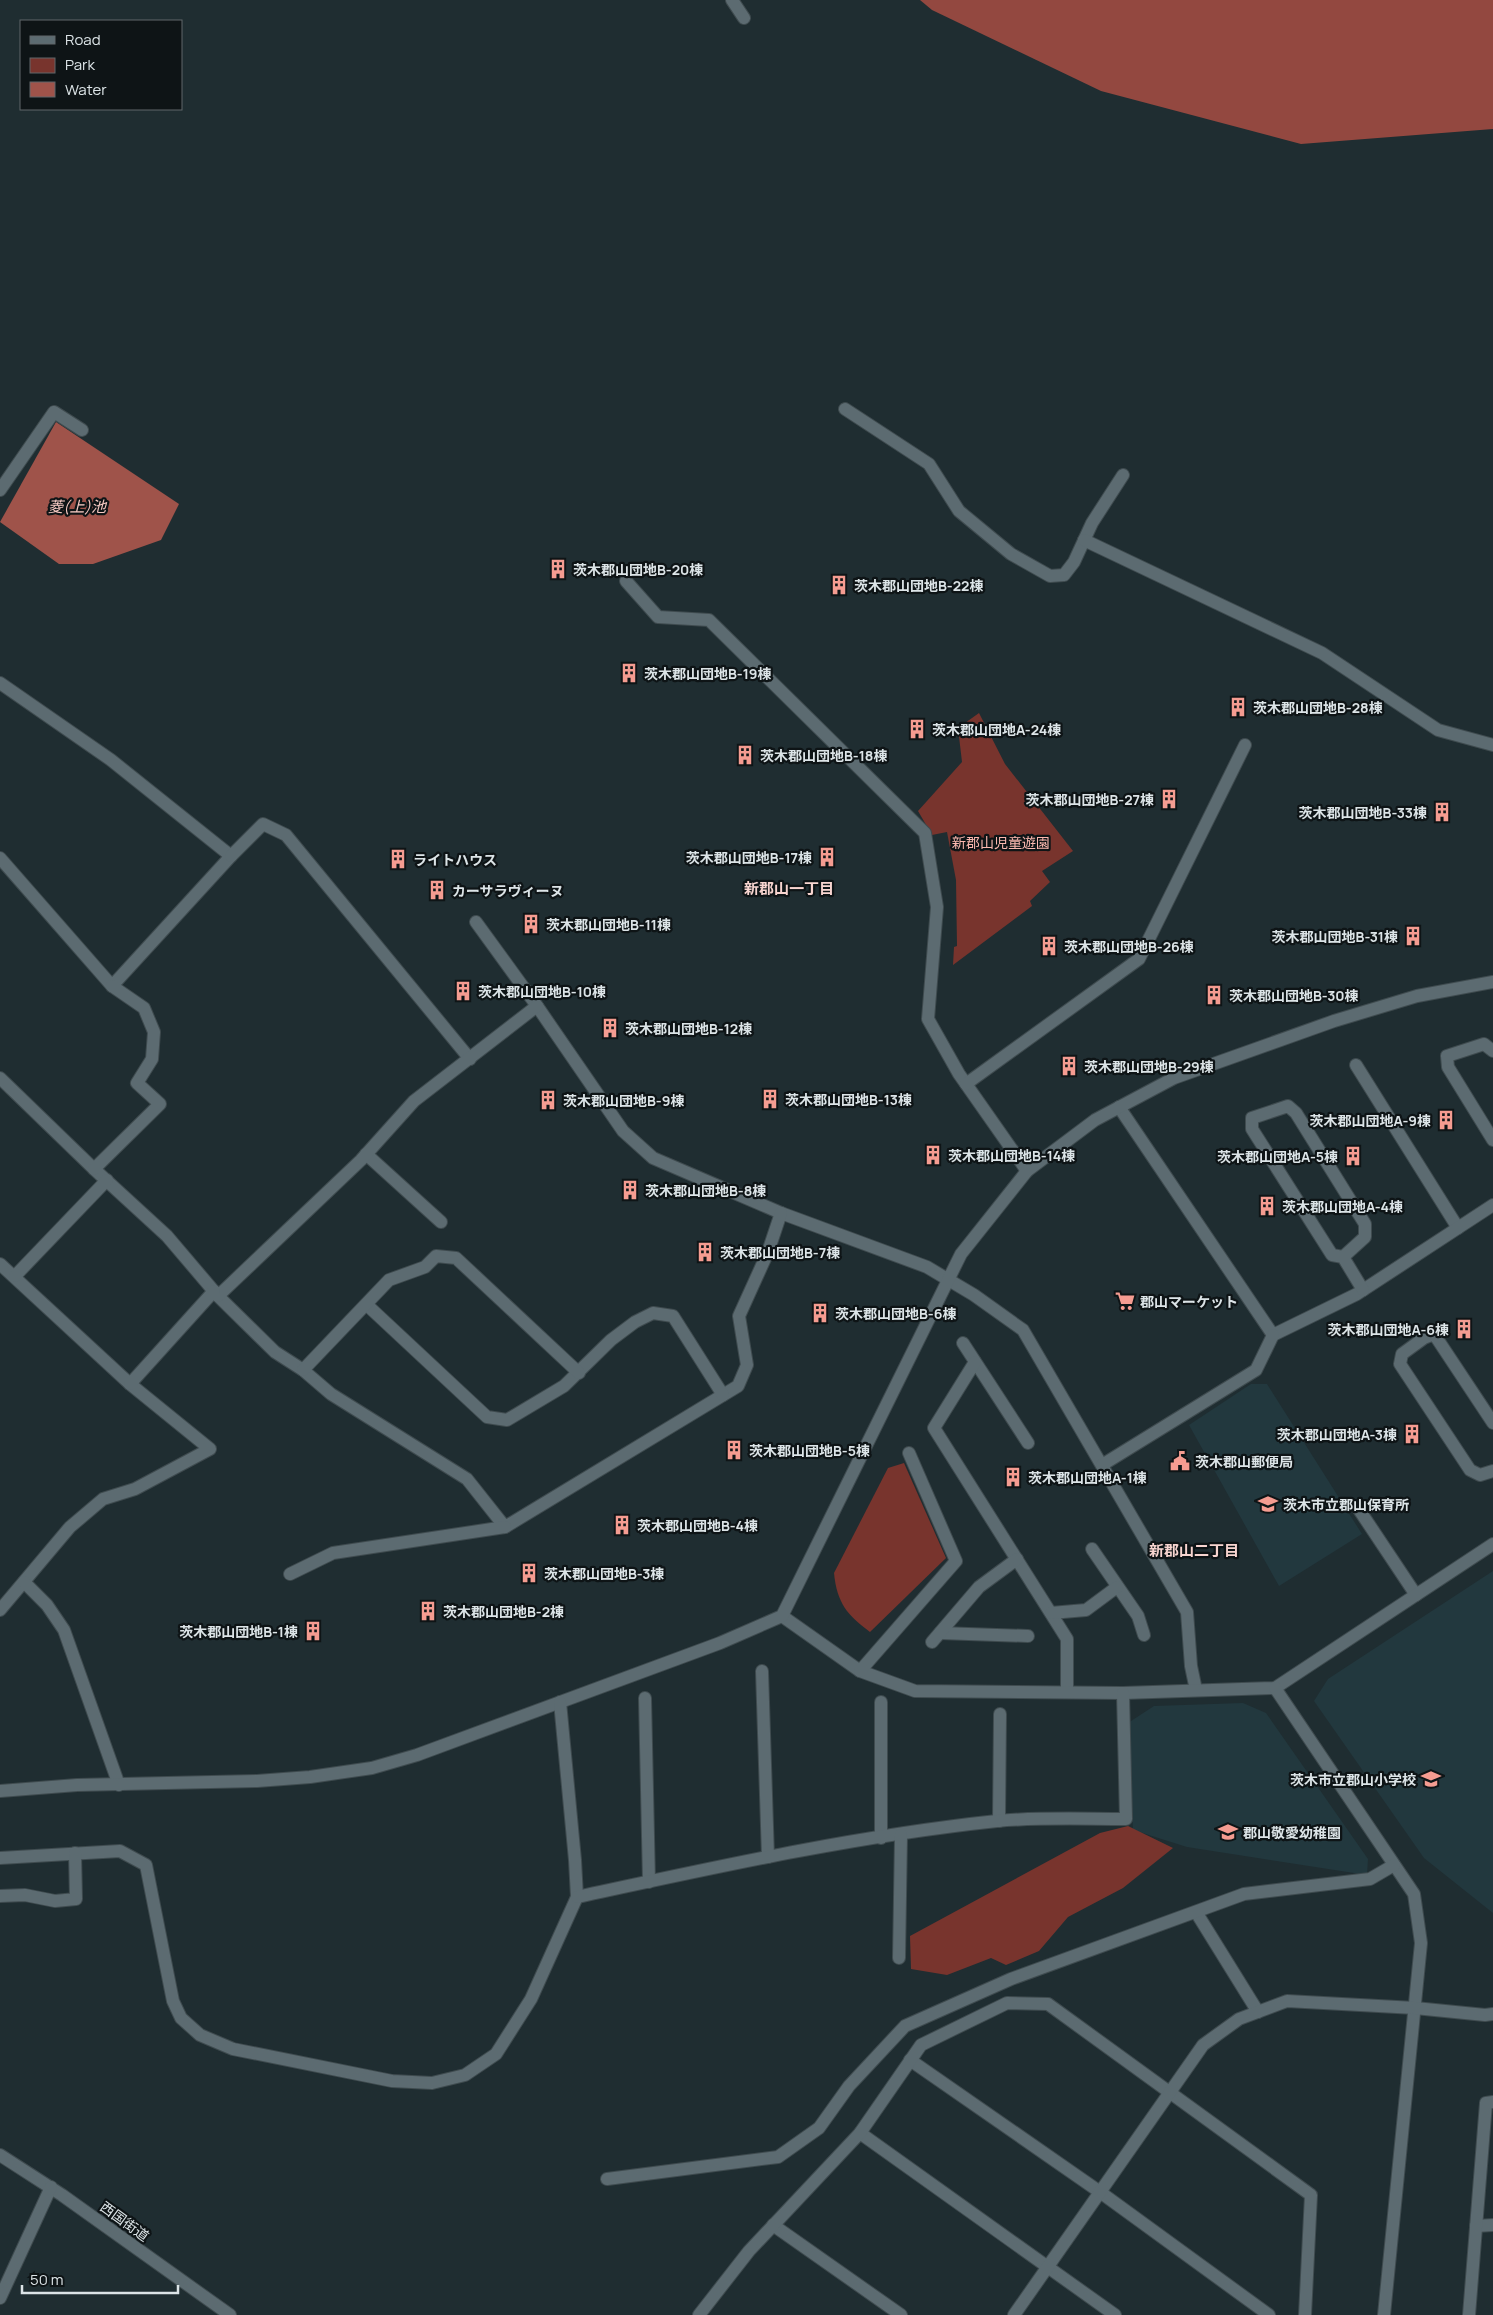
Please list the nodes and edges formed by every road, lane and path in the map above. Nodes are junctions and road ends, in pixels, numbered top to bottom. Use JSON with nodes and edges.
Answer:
{"nodes":[{"id":1,"x":732,"y":0,"type":"edge"},
{"id":2,"x":744,"y":18,"type":"dead end"},
{"id":3,"x":845,"y":409,"type":"dead end"},
{"id":4,"x":82,"y":430,"type":"dead end"},
{"id":5,"x":1122,"y":476,"type":"dead end"},
{"id":6,"x":0,"y":490,"type":"edge"},
{"id":7,"x":1084,"y":540,"type":"junction"},
{"id":8,"x":626,"y":581,"type":"dead end"},
{"id":9,"x":0,"y":683,"type":"edge"},
{"id":10,"x":1244,"y":745,"type":"dead end"},
{"id":11,"x":1493,"y":745,"type":"edge"},
{"id":12,"x":232,"y":856,"type":"junction"},
{"id":13,"x":0,"y":858,"type":"edge"},
{"id":14,"x":476,"y":922,"type":"dead end"},
{"id":15,"x":1493,"y":982,"type":"edge"},
{"id":16,"x":112,"y":986,"type":"junction"},
{"id":17,"x":537,"y":1006,"type":"junction"},
{"id":18,"x":1493,"y":1051,"type":"edge"},
{"id":19,"x":470,"y":1059,"type":"junction"},
{"id":20,"x":1356,"y":1065,"type":"dead end"},
{"id":21,"x":0,"y":1078,"type":"edge"},
{"id":22,"x":966,"y":1084,"type":"junction"},
{"id":23,"x":1119,"y":1107,"type":"junction"},
{"id":24,"x":1493,"y":1140,"type":"edge"},
{"id":25,"x":366,"y":1154,"type":"junction"},
{"id":26,"x":94,"y":1169,"type":"junction"},
{"id":27,"x":1027,"y":1171,"type":"junction"},
{"id":28,"x":107,"y":1180,"type":"junction"},
{"id":29,"x":1493,"y":1205,"type":"edge"},
{"id":30,"x":781,"y":1213,"type":"junction"},
{"id":31,"x":441,"y":1222,"type":"dead end"},
{"id":32,"x":1458,"y":1228,"type":"junction"},
{"id":33,"x":1343,"y":1257,"type":"junction"},
{"id":34,"x":0,"y":1264,"type":"edge"},
{"id":35,"x":15,"y":1276,"type":"junction"},
{"id":36,"x":948,"y":1281,"type":"junction"},
{"id":37,"x":1363,"y":1290,"type":"junction"},
{"id":38,"x":216,"y":1294,"type":"junction"},
{"id":39,"x":367,"y":1305,"type":"junction"},
{"id":40,"x":1273,"y":1335,"type":"junction"},
{"id":41,"x":963,"y":1343,"type":"dead end"},
{"id":42,"x":975,"y":1362,"type":"junction"},
{"id":43,"x":303,"y":1370,"type":"junction"},
{"id":44,"x":579,"y":1373,"type":"junction"},
{"id":45,"x":130,"y":1384,"type":"junction"},
{"id":46,"x":722,"y":1395,"type":"junction"},
{"id":47,"x":1493,"y":1423,"type":"edge"},
{"id":48,"x":1028,"y":1443,"type":"dead end"},
{"id":49,"x":909,"y":1453,"type":"dead end"},
{"id":50,"x":1102,"y":1464,"type":"junction"},
{"id":51,"x":1493,"y":1471,"type":"edge"},
{"id":52,"x":1358,"y":1508,"type":"dead end"},
{"id":53,"x":505,"y":1527,"type":"junction"},
{"id":54,"x":1493,"y":1544,"type":"edge"},
{"id":55,"x":1092,"y":1549,"type":"dead end"},
{"id":56,"x":1017,"y":1559,"type":"junction"},
{"id":57,"x":290,"y":1574,"type":"dead end"},
{"id":58,"x":24,"y":1582,"type":"junction"},
{"id":59,"x":1118,"y":1587,"type":"junction"},
{"id":60,"x":1416,"y":1595,"type":"junction"},
{"id":61,"x":0,"y":1610,"type":"edge"},
{"id":62,"x":1051,"y":1613,"type":"junction"},
{"id":63,"x":782,"y":1616,"type":"junction"},
{"id":64,"x":1144,"y":1635,"type":"dead end"},
{"id":65,"x":1028,"y":1636,"type":"dead end"},
{"id":66,"x":860,"y":1671,"type":"junction"},
{"id":67,"x":762,"y":1672,"type":"dead end"},
{"id":68,"x":1275,"y":1688,"type":"junction"},
{"id":69,"x":1196,"y":1690,"type":"junction"},
{"id":70,"x":1067,"y":1691,"type":"junction"},
{"id":71,"x":1123,"y":1693,"type":"junction"},
{"id":72,"x":645,"y":1698,"type":"dead end"},
{"id":73,"x":560,"y":1702,"type":"junction"},
{"id":74,"x":881,"y":1702,"type":"dead end"},
{"id":75,"x":1000,"y":1714,"type":"dead end"},
{"id":76,"x":119,"y":1784,"type":"junction"},
{"id":77,"x":0,"y":1791,"type":"edge"},
{"id":78,"x":999,"y":1821,"type":"junction"},
{"id":79,"x":901,"y":1835,"type":"junction"},
{"id":80,"x":880,"y":1838,"type":"junction"},
{"id":81,"x":75,"y":1854,"type":"junction"},
{"id":82,"x":768,"y":1856,"type":"junction"},
{"id":83,"x":0,"y":1858,"type":"edge"},
{"id":84,"x":1394,"y":1865,"type":"junction"},
{"id":85,"x":649,"y":1882,"type":"junction"},
{"id":86,"x":0,"y":1896,"type":"edge"},
{"id":87,"x":576,"y":1897,"type":"junction"},
{"id":88,"x":1196,"y":1912,"type":"junction"},
{"id":89,"x":899,"y":1958,"type":"dead end"},
{"id":90,"x":1415,"y":2008,"type":"junction"},
{"id":91,"x":1258,"y":2012,"type":"junction"},
{"id":92,"x":1493,"y":2014,"type":"edge"},
{"id":93,"x":910,"y":2060,"type":"junction"},
{"id":94,"x":1170,"y":2092,"type":"junction"},
{"id":95,"x":1493,"y":2102,"type":"edge"},
{"id":96,"x":860,"y":2133,"type":"junction"},
{"id":97,"x":0,"y":2155,"type":"edge"},
{"id":98,"x":608,"y":2180,"type":"dead end"},
{"id":99,"x":50,"y":2187,"type":"junction"},
{"id":100,"x":1100,"y":2192,"type":"junction"},
{"id":101,"x":774,"y":2225,"type":"junction"},
{"id":102,"x":1493,"y":2225,"type":"edge"},
{"id":103,"x":1476,"y":2226,"type":"junction"},
{"id":104,"x":1047,"y":2267,"type":"junction"},
{"id":105,"x":0,"y":2298,"type":"edge"},
{"id":106,"x":230,"y":2315,"type":"edge"},
{"id":107,"x":699,"y":2315,"type":"edge"},
{"id":108,"x":901,"y":2315,"type":"edge"},
{"id":109,"x":1014,"y":2315,"type":"edge"},
{"id":110,"x":1115,"y":2315,"type":"edge"},
{"id":111,"x":1269,"y":2315,"type":"edge"},
{"id":112,"x":1305,"y":2315,"type":"edge"},
{"id":113,"x":1384,"y":2315,"type":"edge"},
{"id":114,"x":1469,"y":2315,"type":"edge"}],
"edges":[{"from":1,"to":2,"type":"street"},
{"from":3,"to":7,"type":"street"},
{"from":4,"to":6,"type":"street"},
{"from":5,"to":7,"type":"street"},
{"from":7,"to":11,"type":"street"},
{"from":8,"to":22,"type":"street"},
{"from":9,"to":12,"type":"street"},
{"from":10,"to":22,"type":"street"},
{"from":12,"to":16,"type":"street"},
{"from":12,"to":19,"type":"street"},
{"from":13,"to":16,"type":"street"},
{"from":14,"to":17,"type":"street"},
{"from":15,"to":23,"type":"street"},
{"from":16,"to":26,"type":"street"},
{"from":17,"to":19,"type":"street"},
{"from":17,"to":30,"type":"street"},
{"from":18,"to":24,"type":"street"},
{"from":19,"to":25,"type":"street"},
{"from":20,"to":32,"type":"street"},
{"from":21,"to":26,"type":"street"},
{"from":22,"to":27,"type":"street"},
{"from":23,"to":27,"type":"street"},
{"from":23,"to":40,"type":"street"},
{"from":25,"to":31,"type":"street"},
{"from":25,"to":38,"type":"street"},
{"from":26,"to":28,"type":"street"},
{"from":27,"to":36,"type":"street"},
{"from":28,"to":35,"type":"street"},
{"from":28,"to":38,"type":"street"},
{"from":29,"to":32,"type":"street"},
{"from":30,"to":36,"type":"street"},
{"from":30,"to":46,"type":"street"},
{"from":32,"to":37,"type":"street"},
{"from":33,"to":33,"type":"street"},
{"from":33,"to":37,"type":"street"},
{"from":34,"to":35,"type":"street"},
{"from":35,"to":45,"type":"street"},
{"from":36,"to":50,"type":"street"},
{"from":36,"to":63,"type":"street"},
{"from":37,"to":40,"type":"street"},
{"from":38,"to":43,"type":"street"},
{"from":38,"to":45,"type":"street"},
{"from":39,"to":43,"type":"street"},
{"from":39,"to":44,"type":"street"},
{"from":39,"to":44,"type":"street"},
{"from":40,"to":50,"type":"street"},
{"from":41,"to":42,"type":"street"},
{"from":42,"to":48,"type":"street"},
{"from":42,"to":56,"type":"street"},
{"from":43,"to":53,"type":"street"},
{"from":44,"to":46,"type":"street"},
{"from":45,"to":58,"type":"street"},
{"from":46,"to":53,"type":"street"},
{"from":47,"to":51,"type":"street"},
{"from":49,"to":66,"type":"street"},
{"from":50,"to":69,"type":"street"},
{"from":52,"to":60,"type":"street"},
{"from":53,"to":57,"type":"street"},
{"from":54,"to":60,"type":"street"},
{"from":55,"to":59,"type":"street"},
{"from":56,"to":62,"type":"street"},
{"from":56,"to":65,"type":"street"},
{"from":58,"to":61,"type":"street"},
{"from":58,"to":76,"type":"street"},
{"from":59,"to":62,"type":"street"},
{"from":59,"to":64,"type":"street"},
{"from":60,"to":68,"type":"street"},
{"from":62,"to":70,"type":"street"},
{"from":63,"to":66,"type":"street"},
{"from":63,"to":73,"type":"street"},
{"from":66,"to":70,"type":"street"},
{"from":67,"to":82,"type":"street"},
{"from":68,"to":69,"type":"street"},
{"from":68,"to":84,"type":"street"},
{"from":69,"to":71,"type":"street"},
{"from":70,"to":71,"type":"street"},
{"from":71,"to":78,"type":"street"},
{"from":72,"to":85,"type":"street"},
{"from":73,"to":76,"type":"street"},
{"from":73,"to":87,"type":"street"},
{"from":74,"to":80,"type":"street"},
{"from":75,"to":78,"type":"street"},
{"from":76,"to":77,"type":"street"},
{"from":78,"to":79,"type":"street"},
{"from":79,"to":80,"type":"street"},
{"from":79,"to":89,"type":"street"},
{"from":80,"to":82,"type":"street"},
{"from":81,"to":83,"type":"street"},
{"from":81,"to":86,"type":"street"},
{"from":81,"to":87,"type":"street"},
{"from":82,"to":85,"type":"street"},
{"from":84,"to":88,"type":"street"},
{"from":84,"to":90,"type":"street"},
{"from":85,"to":87,"type":"street"},
{"from":88,"to":91,"type":"street"},
{"from":88,"to":98,"type":"street"},
{"from":90,"to":91,"type":"street"},
{"from":90,"to":92,"type":"street"},
{"from":90,"to":113,"type":"street"},
{"from":91,"to":94,"type":"street"},
{"from":93,"to":94,"type":"street"},
{"from":93,"to":96,"type":"street"},
{"from":93,"to":100,"type":"street"},
{"from":94,"to":100,"type":"street"},
{"from":94,"to":112,"type":"street"},
{"from":95,"to":103,"type":"street"},
{"from":96,"to":101,"type":"street"},
{"from":96,"to":104,"type":"street"},
{"from":97,"to":99,"type":"street","name":"西国街道"},
{"from":99,"to":105,"type":"street"},
{"from":99,"to":106,"type":"street","name":"西国街道"},
{"from":100,"to":104,"type":"street"},
{"from":100,"to":111,"type":"street"},
{"from":101,"to":107,"type":"street"},
{"from":101,"to":108,"type":"street"},
{"from":102,"to":103,"type":"street"},
{"from":103,"to":114,"type":"street"},
{"from":104,"to":109,"type":"street"},
{"from":104,"to":110,"type":"street"}]}
